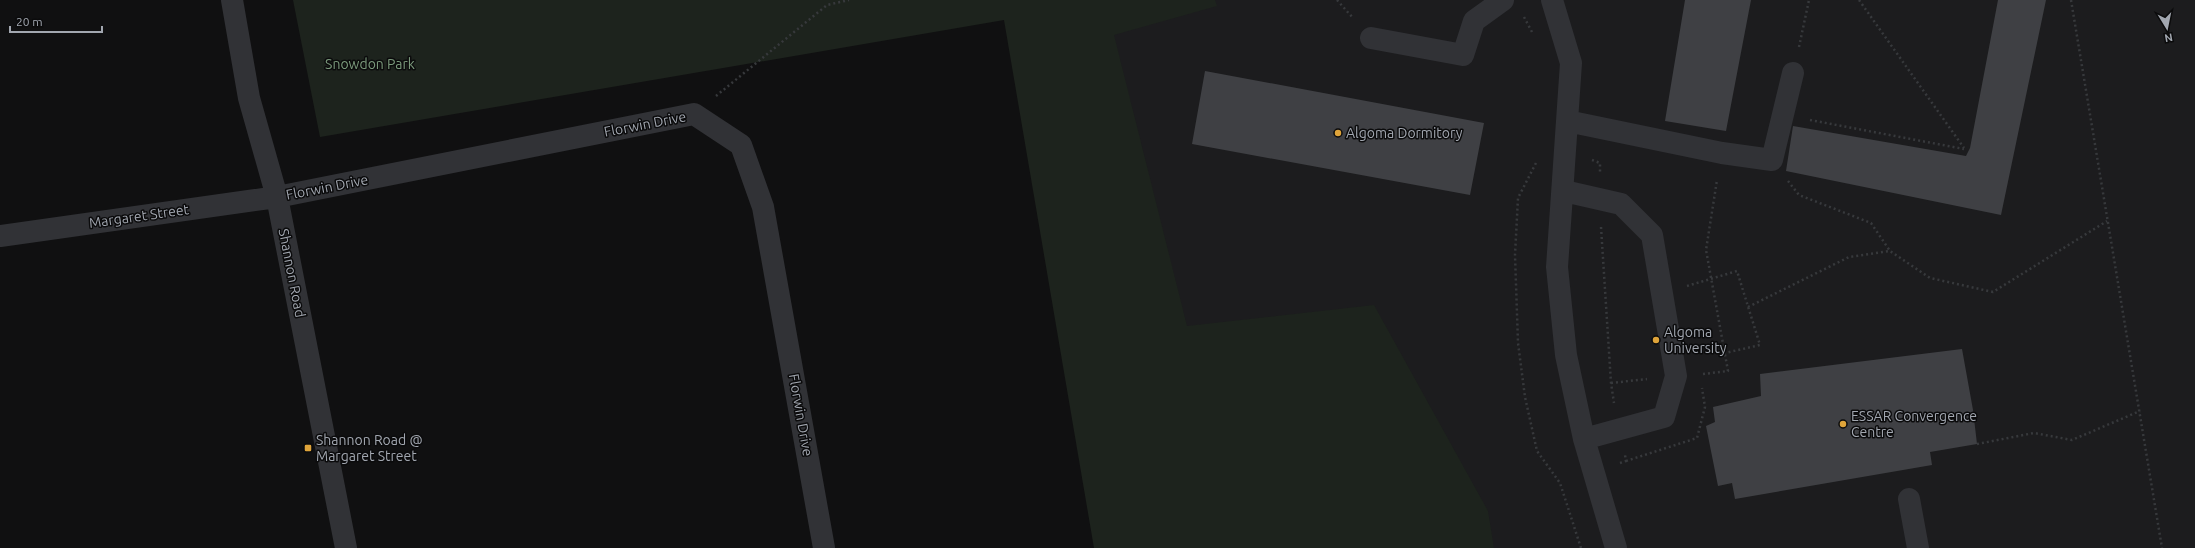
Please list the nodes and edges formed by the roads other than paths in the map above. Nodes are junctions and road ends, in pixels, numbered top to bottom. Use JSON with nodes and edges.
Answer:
{"nodes":[{"id":1,"x":232,"y":0,"type":"edge"},
{"id":2,"x":1503,"y":0,"type":"edge"},
{"id":3,"x":1552,"y":0,"type":"edge"},
{"id":4,"x":1371,"y":38,"type":"dead end"},
{"id":5,"x":1793,"y":73,"type":"road end"},
{"id":6,"x":1567,"y":121,"type":"junction"},
{"id":7,"x":1564,"y":191,"type":"junction"},
{"id":8,"x":277,"y":197,"type":"junction"},
{"id":9,"x":0,"y":236,"type":"edge"},
{"id":10,"x":1584,"y":439,"type":"junction"},
{"id":11,"x":1909,"y":499,"type":"dead end"},
{"id":12,"x":346,"y":548,"type":"edge"},
{"id":13,"x":824,"y":548,"type":"edge"},
{"id":14,"x":1616,"y":548,"type":"edge"},
{"id":15,"x":1918,"y":548,"type":"edge"}],
"edges":[{"from":1,"to":8,"type":"street","name":"Shannon Road"},
{"from":2,"to":4,"type":"street"},
{"from":3,"to":6,"type":"street"},
{"from":5,"to":6,"type":"street"},
{"from":6,"to":7,"type":"street"},
{"from":7,"to":10,"type":"street"},
{"from":7,"to":10,"type":"street"},
{"from":8,"to":9,"type":"street","name":"Margaret Street"},
{"from":8,"to":12,"type":"street","name":"Shannon Road"},
{"from":8,"to":13,"type":"street","name":"Florwin Drive"},
{"from":10,"to":14,"type":"street"},
{"from":11,"to":15,"type":"street"}]}
